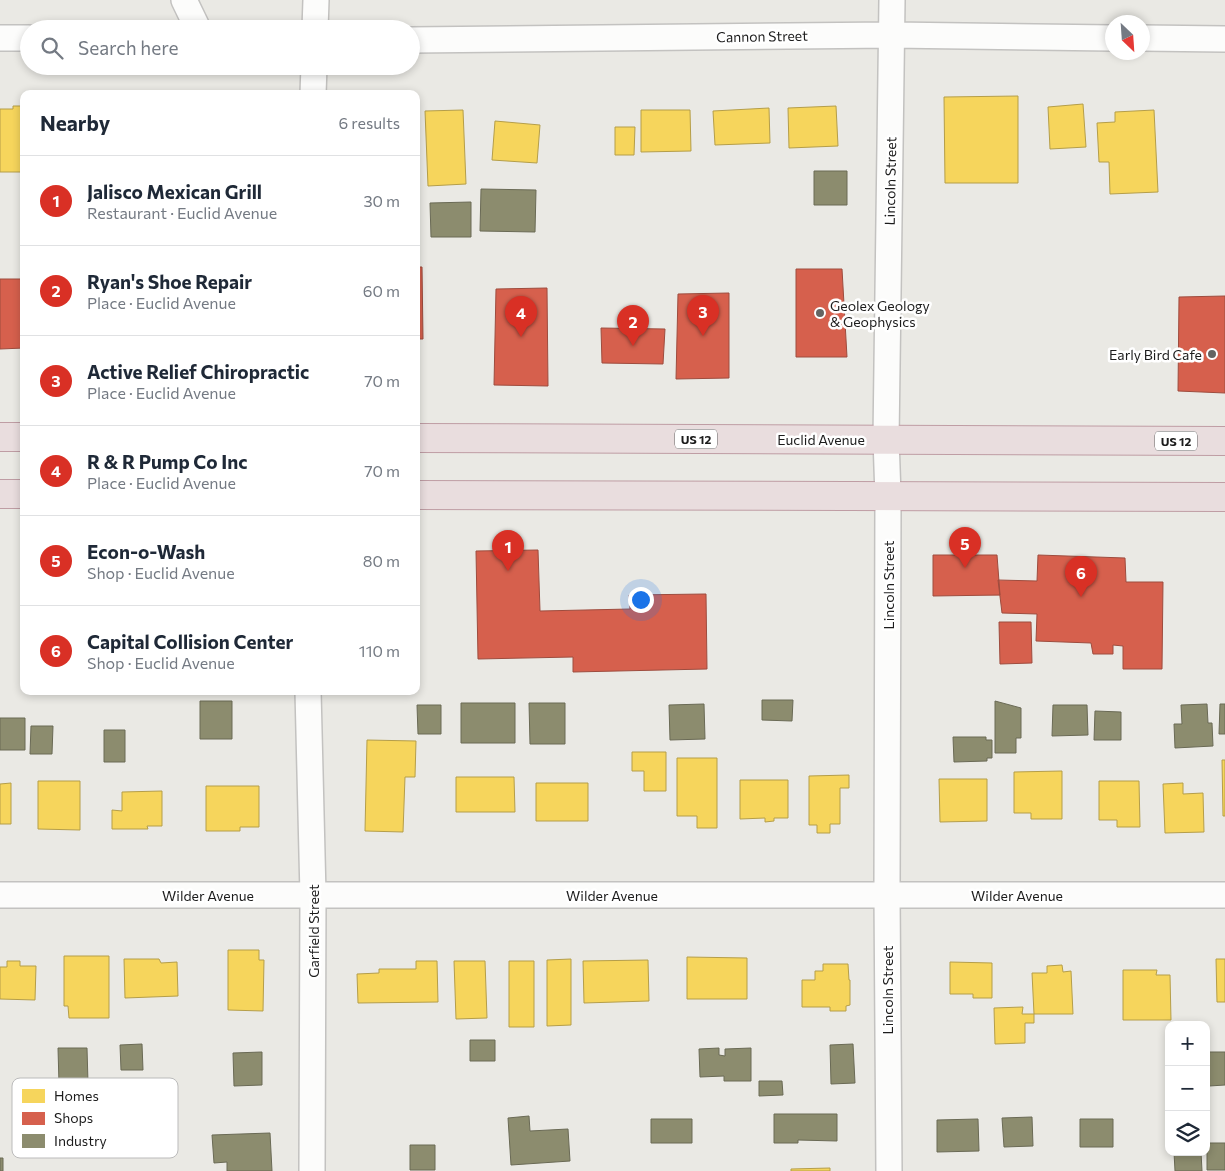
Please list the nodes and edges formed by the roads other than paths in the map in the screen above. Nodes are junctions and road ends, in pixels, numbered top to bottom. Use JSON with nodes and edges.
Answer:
{"nodes":[{"id":1,"x":184,"y":0,"type":"edge"},
{"id":2,"x":316,"y":0,"type":"edge"},
{"id":3,"x":892,"y":0,"type":"edge"},
{"id":4,"x":194,"y":20,"type":"edge"},
{"id":5,"x":315,"y":20,"type":"edge"},
{"id":6,"x":892,"y":35,"type":"junction"},
{"id":7,"x":0,"y":38,"type":"edge"},
{"id":8,"x":20,"y":38,"type":"edge"},
{"id":9,"x":1105,"y":38,"type":"edge"},
{"id":10,"x":1150,"y":38,"type":"edge"},
{"id":11,"x":1225,"y":39,"type":"edge"},
{"id":12,"x":420,"y":40,"type":"edge"},
{"id":13,"x":314,"y":75,"type":"edge"},
{"id":14,"x":313,"y":90,"type":"edge"},
{"id":15,"x":0,"y":437,"type":"edge"},
{"id":16,"x":20,"y":437,"type":"edge"},
{"id":17,"x":420,"y":438,"type":"edge"},
{"id":18,"x":886,"y":440,"type":"junction"},
{"id":19,"x":1225,"y":441,"type":"edge"},
{"id":20,"x":0,"y":494,"type":"edge"},
{"id":21,"x":20,"y":494,"type":"edge"},
{"id":22,"x":420,"y":495,"type":"edge"},
{"id":23,"x":888,"y":496,"type":"junction"},
{"id":24,"x":1225,"y":496,"type":"edge"},
{"id":25,"x":308,"y":695,"type":"edge"},
{"id":26,"x":0,"y":895,"type":"edge"},
{"id":27,"x":313,"y":895,"type":"junction"},
{"id":28,"x":887,"y":895,"type":"junction"},
{"id":29,"x":1225,"y":895,"type":"edge"},
{"id":30,"x":312,"y":1171,"type":"edge"},
{"id":31,"x":888,"y":1171,"type":"edge"}],
"edges":[{"from":1,"to":4,"type":"street"},
{"from":2,"to":5,"type":"street"},
{"from":3,"to":6,"type":"street","name":"Lincoln Street"},
{"from":6,"to":9,"type":"street","name":"Cannon Street"},
{"from":6,"to":12,"type":"street","name":"Cannon Street"},
{"from":6,"to":18,"type":"street","name":"Lincoln Street"},
{"from":7,"to":8,"type":"street"},
{"from":10,"to":11,"type":"street"},
{"from":13,"to":14,"type":"street"},
{"from":15,"to":16,"type":"highway"},
{"from":17,"to":18,"type":"highway","name":"Euclid Avenue","number":"US 12"},
{"from":18,"to":19,"type":"highway","name":"Euclid Avenue","number":"US 12"},
{"from":18,"to":23,"type":"street","name":"Lincoln Street"},
{"from":20,"to":21,"type":"highway"},
{"from":22,"to":23,"type":"highway"},
{"from":23,"to":24,"type":"highway"},
{"from":23,"to":28,"type":"street","name":"Lincoln Street"},
{"from":25,"to":27,"type":"street","name":"Garfield Street"},
{"from":26,"to":27,"type":"street","name":"Wilder Avenue"},
{"from":27,"to":28,"type":"street","name":"Wilder Avenue"},
{"from":27,"to":30,"type":"street","name":"Garfield Street"},
{"from":28,"to":29,"type":"street","name":"Wilder Avenue"},
{"from":28,"to":31,"type":"street","name":"Lincoln Street"}]}
